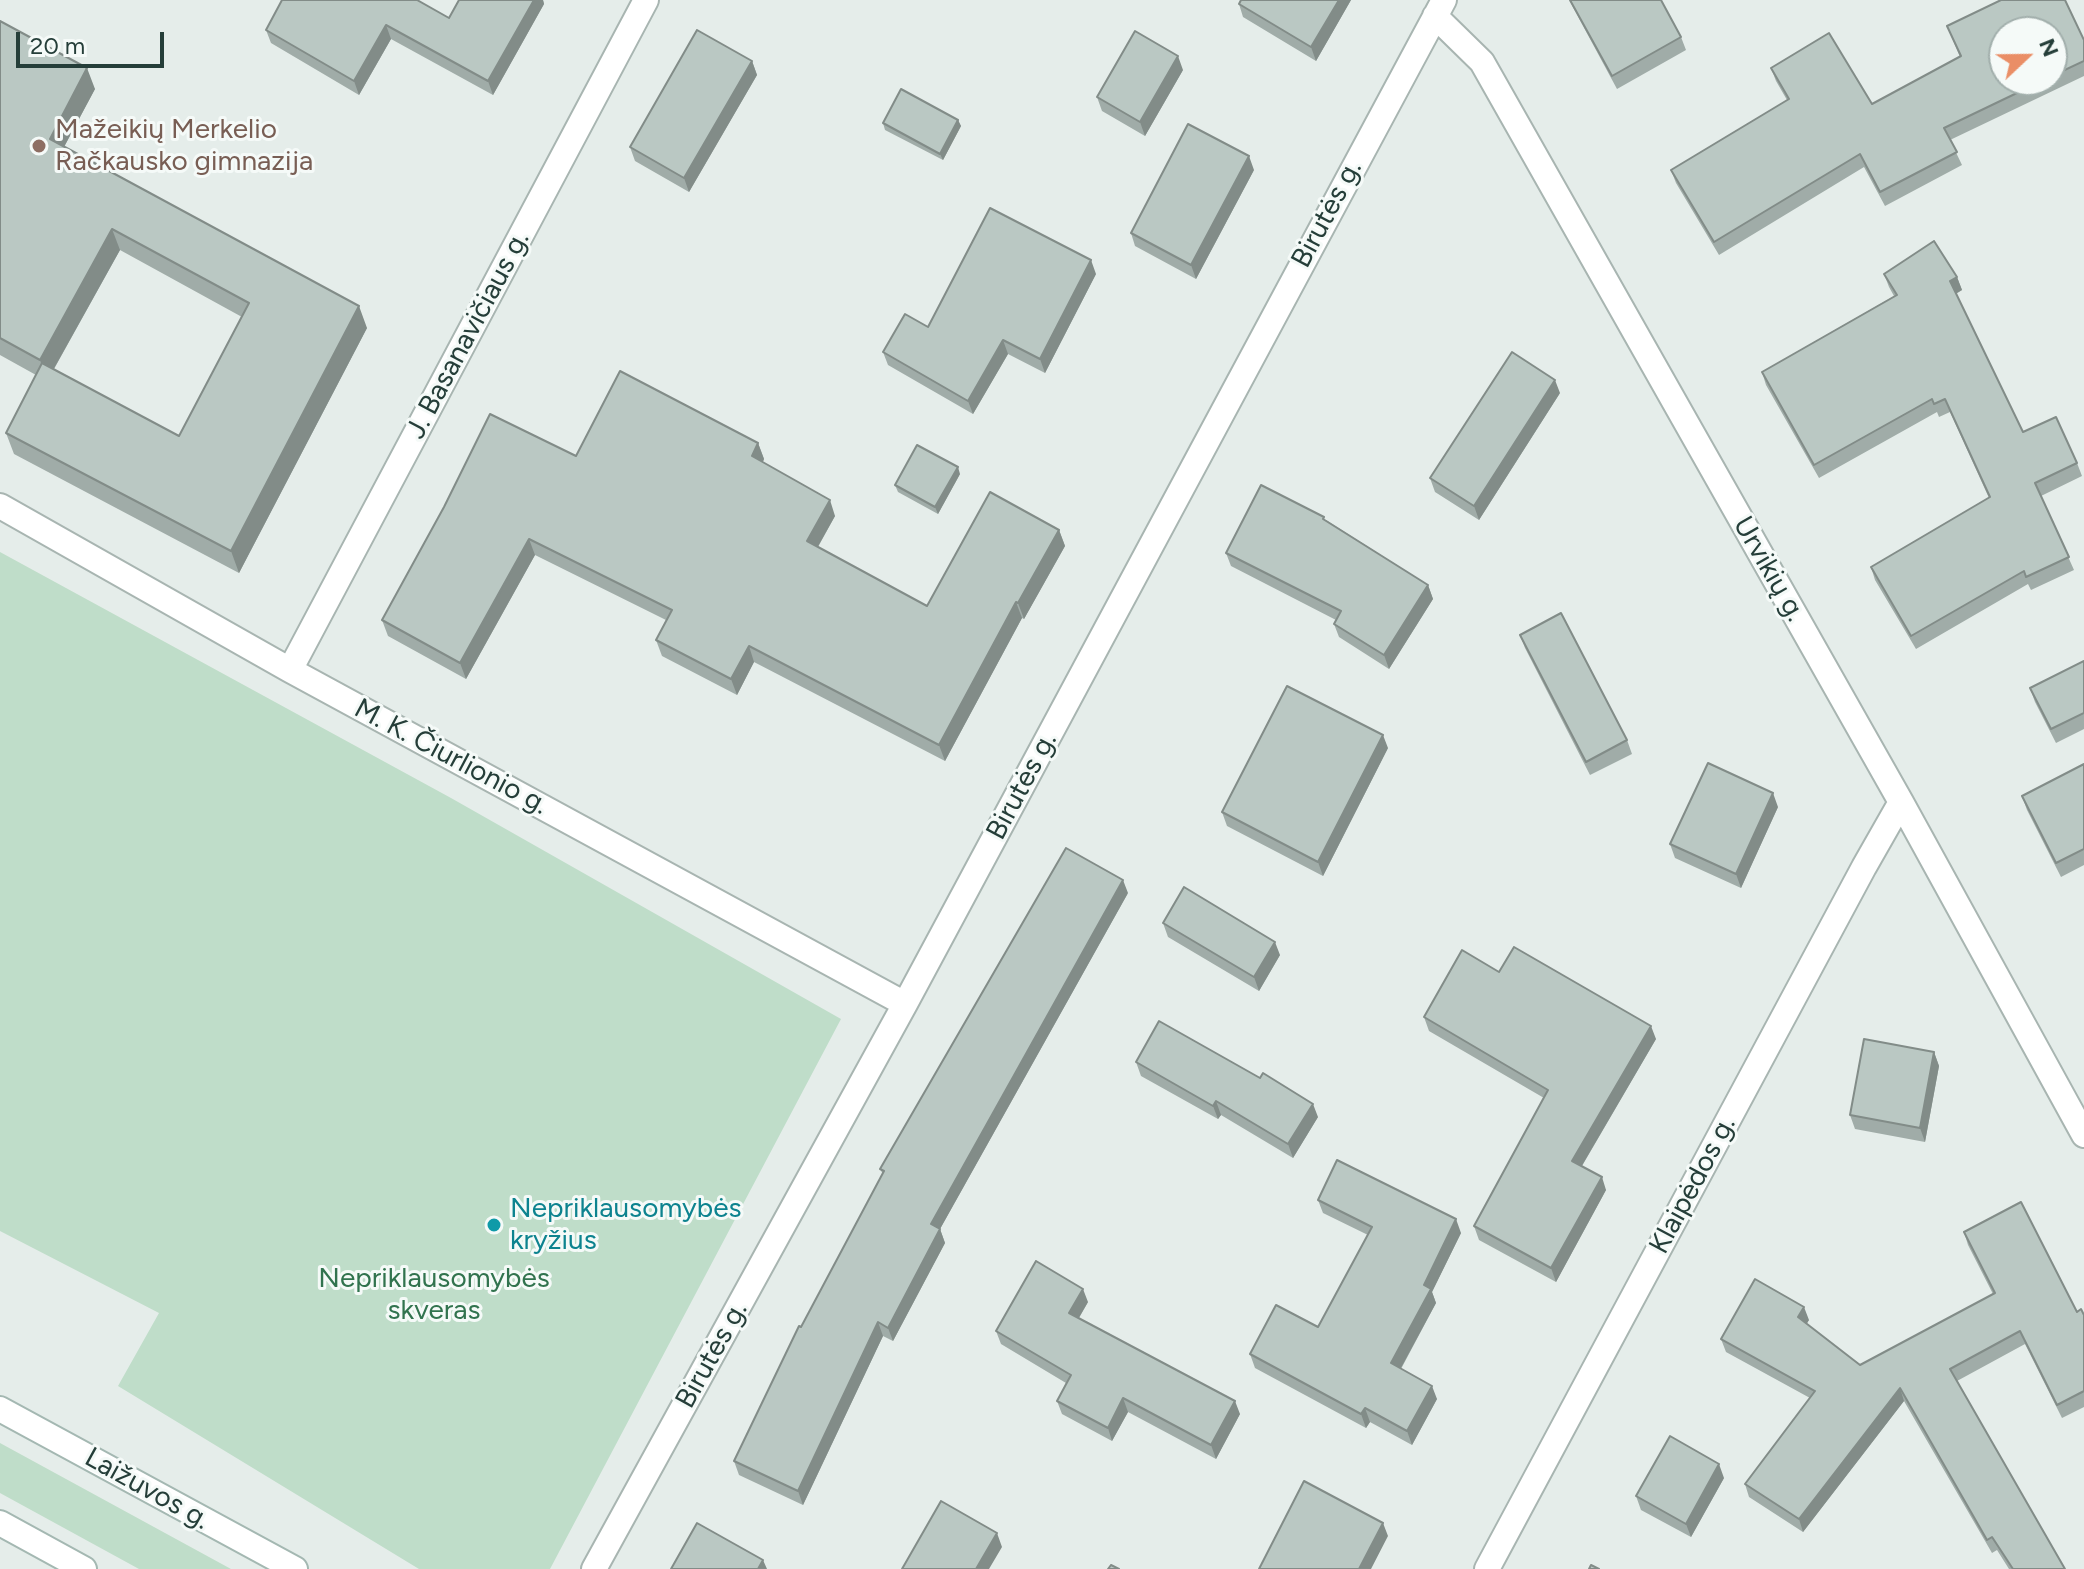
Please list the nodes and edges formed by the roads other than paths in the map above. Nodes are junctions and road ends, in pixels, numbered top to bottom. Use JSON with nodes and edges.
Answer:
{"nodes":[{"id":1,"x":646,"y":0,"type":"edge"},
{"id":2,"x":1439,"y":8,"type":"edge"},
{"id":3,"x":0,"y":506,"type":"edge"},
{"id":4,"x":290,"y":670,"type":"junction"},
{"id":5,"x":1901,"y":802,"type":"junction"},
{"id":6,"x":905,"y":1004,"type":"junction"},
{"id":7,"x":2084,"y":1135,"type":"edge"},
{"id":8,"x":0,"y":1409,"type":"edge"},
{"id":9,"x":0,"y":1523,"type":"edge"},
{"id":10,"x":84,"y":1569,"type":"edge"},
{"id":11,"x":295,"y":1569,"type":"edge"},
{"id":12,"x":594,"y":1569,"type":"edge"},
{"id":13,"x":1487,"y":1569,"type":"edge"}],
"edges":[{"from":1,"to":4,"type":"street","name":"J. Basanavičiaus g."},
{"from":2,"to":5,"type":"street","name":"Urvikių g."},
{"from":2,"to":6,"type":"street","name":"Birutės g."},
{"from":3,"to":4,"type":"street","name":"M. K. Čiurlionio g."},
{"from":4,"to":6,"type":"street","name":"M. K. Čiurlionio g."},
{"from":5,"to":7,"type":"street","name":"Urvikių g."},
{"from":5,"to":13,"type":"street","name":"Klaipėdos g."},
{"from":6,"to":12,"type":"street","name":"Birutės g."},
{"from":8,"to":11,"type":"street","name":"Laižuvos g."},
{"from":9,"to":10,"type":"street"}]}
